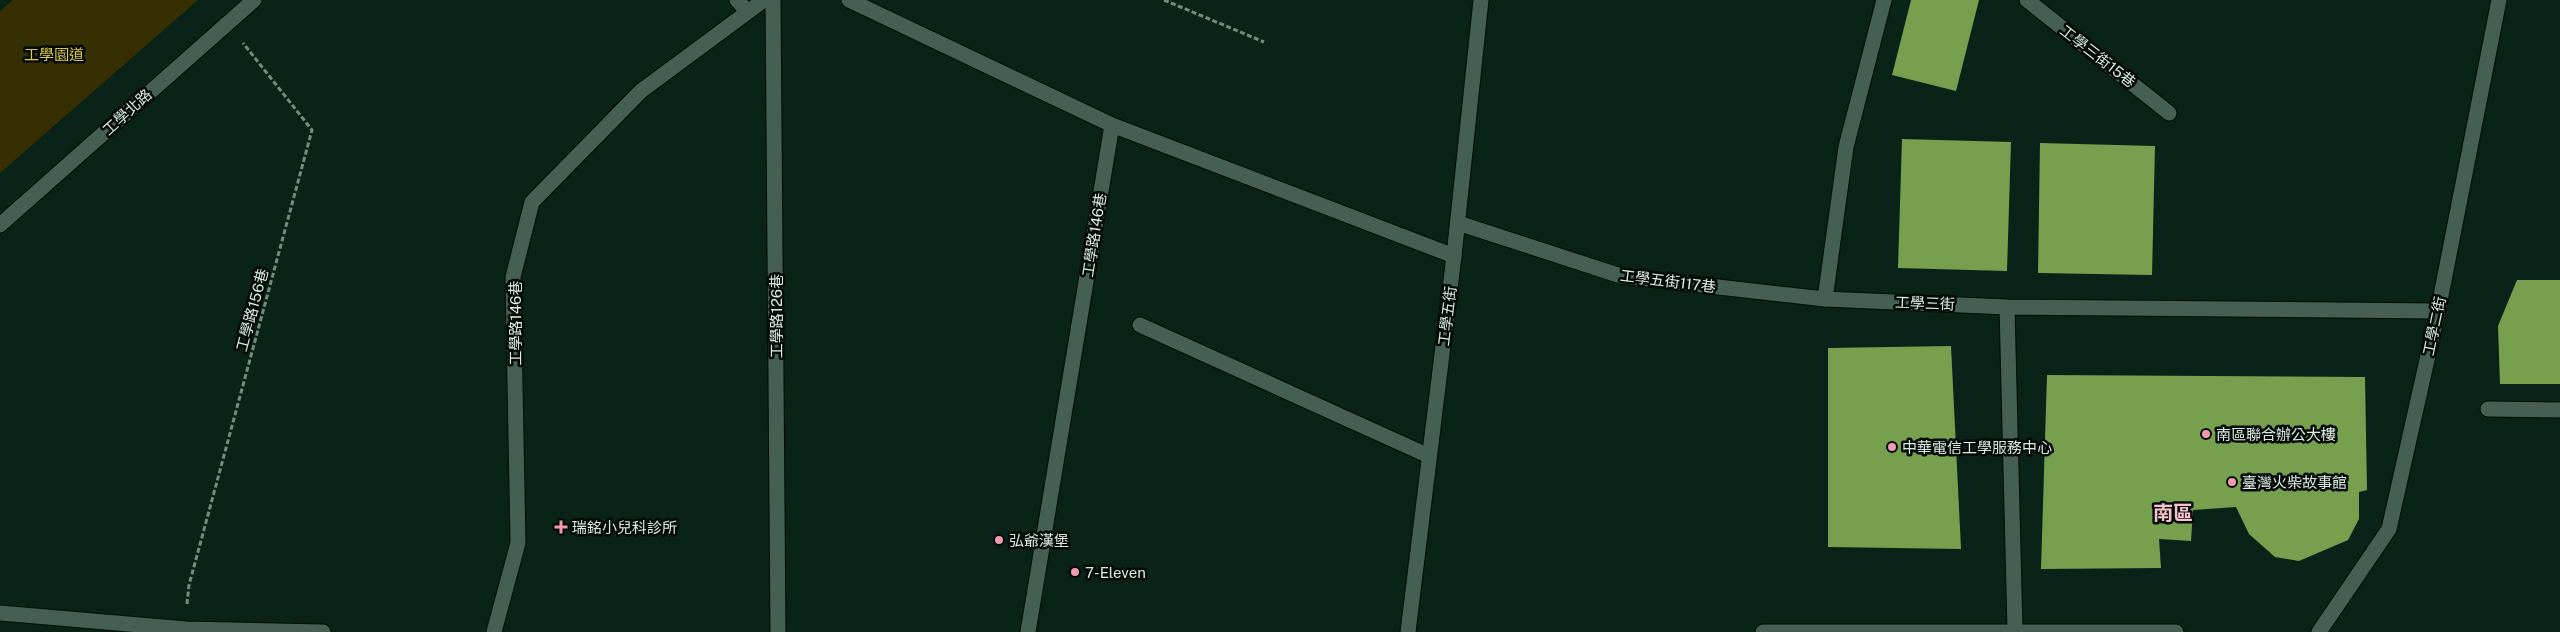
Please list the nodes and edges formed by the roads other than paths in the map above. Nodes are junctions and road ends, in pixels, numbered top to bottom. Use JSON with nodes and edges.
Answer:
{"nodes":[{"id":1,"x":254,"y":0,"type":"edge"},
{"id":2,"x":764,"y":0,"type":"edge"},
{"id":3,"x":773,"y":0,"type":"edge"},
{"id":4,"x":849,"y":0,"type":"edge"},
{"id":5,"x":1480,"y":0,"type":"edge"},
{"id":6,"x":1883,"y":0,"type":"edge"},
{"id":7,"x":2027,"y":0,"type":"edge"},
{"id":8,"x":2499,"y":0,"type":"edge"},
{"id":9,"x":742,"y":6,"type":"edge"},
{"id":10,"x":2170,"y":113,"type":"dead end"},
{"id":11,"x":1112,"y":125,"type":"junction"},
{"id":12,"x":1458,"y":223,"type":"junction"},
{"id":13,"x":0,"y":225,"type":"edge"},
{"id":14,"x":1454,"y":256,"type":"junction"},
{"id":15,"x":1825,"y":300,"type":"junction"},
{"id":16,"x":2007,"y":307,"type":"junction"},
{"id":17,"x":2438,"y":311,"type":"junction"},
{"id":18,"x":1140,"y":325,"type":"dead end"},
{"id":19,"x":2488,"y":409,"type":"dead end"},
{"id":20,"x":2560,"y":410,"type":"edge"},
{"id":21,"x":1429,"y":456,"type":"junction"},
{"id":22,"x":0,"y":613,"type":"edge"},
{"id":23,"x":2015,"y":630,"type":"junction"},
{"id":24,"x":323,"y":632,"type":"edge"},
{"id":25,"x":494,"y":632,"type":"edge"},
{"id":26,"x":778,"y":632,"type":"edge"},
{"id":27,"x":1028,"y":632,"type":"edge"},
{"id":28,"x":1408,"y":632,"type":"edge"},
{"id":29,"x":1764,"y":632,"type":"edge"},
{"id":30,"x":2176,"y":632,"type":"edge"},
{"id":31,"x":2319,"y":632,"type":"edge"}],
"edges":[{"from":1,"to":13,"type":"street","name":"工學北路"},
{"from":2,"to":9,"type":"street","name":"工學路146巷"},
{"from":3,"to":26,"type":"street","name":"工學路126巷"},
{"from":4,"to":11,"type":"street"},
{"from":5,"to":12,"type":"street","name":"工學五街"},
{"from":6,"to":15,"type":"street"},
{"from":7,"to":10,"type":"street","name":"工學三街15巷"},
{"from":8,"to":17,"type":"street","name":"工學二街"},
{"from":9,"to":25,"type":"street","name":"工學路146巷"},
{"from":11,"to":14,"type":"street"},
{"from":11,"to":27,"type":"street","name":"工學路146巷"},
{"from":12,"to":14,"type":"street","name":"工學五街"},
{"from":12,"to":15,"type":"street","name":"工學五街117巷"},
{"from":14,"to":21,"type":"street","name":"工學五街"},
{"from":15,"to":16,"type":"street","name":"工學三街"},
{"from":16,"to":17,"type":"street","name":"工學三街"},
{"from":16,"to":23,"type":"street"},
{"from":17,"to":31,"type":"street","name":"工學二街"},
{"from":18,"to":21,"type":"street"},
{"from":19,"to":20,"type":"street"},
{"from":21,"to":28,"type":"street","name":"工學五街"},
{"from":22,"to":24,"type":"street"},
{"from":23,"to":29,"type":"street"},
{"from":23,"to":30,"type":"street"}]}
